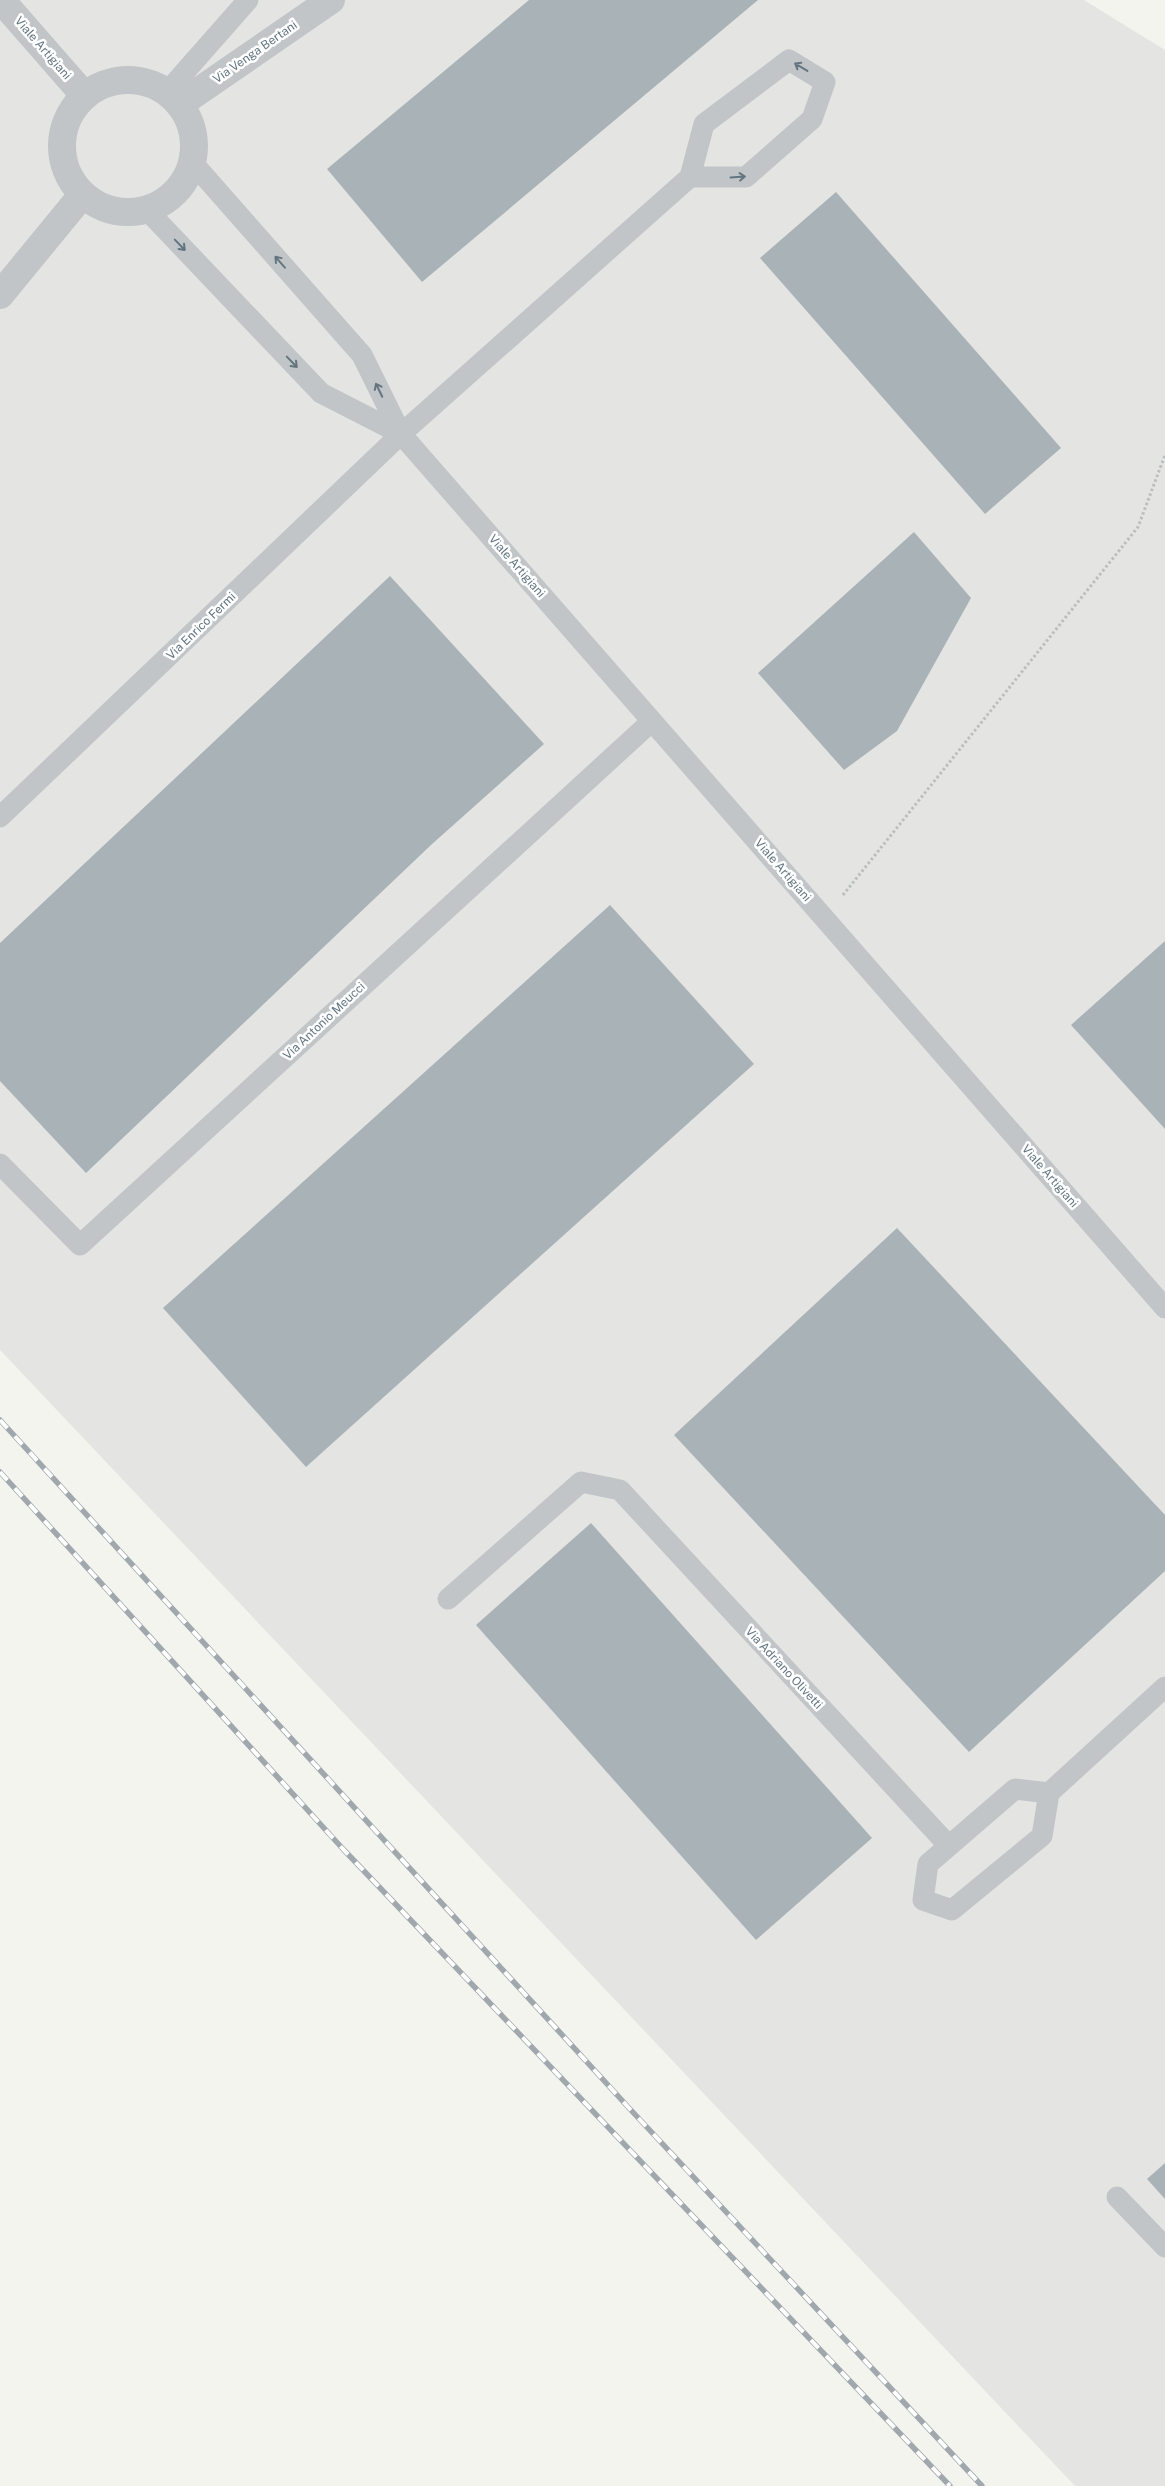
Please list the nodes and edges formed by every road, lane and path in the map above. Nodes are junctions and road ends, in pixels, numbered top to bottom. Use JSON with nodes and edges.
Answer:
{"nodes":[{"id":1,"x":1,"y":0,"type":"edge"},
{"id":2,"x":248,"y":0,"type":"edge"},
{"id":3,"x":331,"y":0,"type":"edge"},
{"id":4,"x":85,"y":96,"type":"junction"},
{"id":5,"x":173,"y":98,"type":"junction"},
{"id":6,"x":192,"y":162,"type":"junction"},
{"id":7,"x":690,"y":177,"type":"junction"},
{"id":8,"x":83,"y":194,"type":"junction"},
{"id":9,"x":146,"y":209,"type":"junction"},
{"id":10,"x":0,"y":295,"type":"edge"},
{"id":11,"x":401,"y":434,"type":"junction"},
{"id":12,"x":1165,"y":455,"type":"edge"},
{"id":13,"x":652,"y":721,"type":"junction"},
{"id":14,"x":0,"y":817,"type":"edge"},
{"id":15,"x":825,"y":918,"type":"junction"},
{"id":16,"x":0,"y":1164,"type":"edge"},
{"id":17,"x":1165,"y":1308,"type":"edge"},
{"id":18,"x":448,"y":1599,"type":"dead end"},
{"id":19,"x":1165,"y":1687,"type":"edge"},
{"id":20,"x":1049,"y":1793,"type":"junction"},
{"id":21,"x":949,"y":1846,"type":"junction"},
{"id":22,"x":1116,"y":2197,"type":"dead end"},
{"id":23,"x":1165,"y":2247,"type":"edge"}],
"edges":[{"from":1,"to":4,"type":"street","name":"Viale Artigiani"},
{"from":2,"to":5,"type":"lane"},
{"from":3,"to":5,"type":"street","name":"Via Venga Bertani"},
{"from":4,"to":5,"type":"street"},
{"from":4,"to":8,"type":"street"},
{"from":5,"to":6,"type":"street"},
{"from":6,"to":9,"type":"street"},
{"from":11,"to":6,"type":"lane","one_way":true},
{"from":7,"to":7,"type":"lane","one_way":true},
{"from":7,"to":11,"type":"lane","name":"Via Enrico Fermi"},
{"from":8,"to":9,"type":"street"},
{"from":8,"to":10,"type":"street"},
{"from":9,"to":11,"type":"lane","one_way":true},
{"from":11,"to":13,"type":"lane","name":"Viale Artigiani"},
{"from":11,"to":14,"type":"lane","name":"Via Enrico Fermi"},
{"from":12,"to":15,"type":"path"},
{"from":13,"to":15,"type":"lane","name":"Viale Artigiani"},
{"from":13,"to":16,"type":"lane","name":"Via Antonio Meucci"},
{"from":15,"to":17,"type":"lane","name":"Viale Artigiani"},
{"from":18,"to":21,"type":"lane","name":"Via Adriano Olivetti"},
{"from":19,"to":20,"type":"lane"},
{"from":20,"to":21,"type":"lane"},
{"from":20,"to":21,"type":"lane"},
{"from":22,"to":23,"type":"lane"}]}
